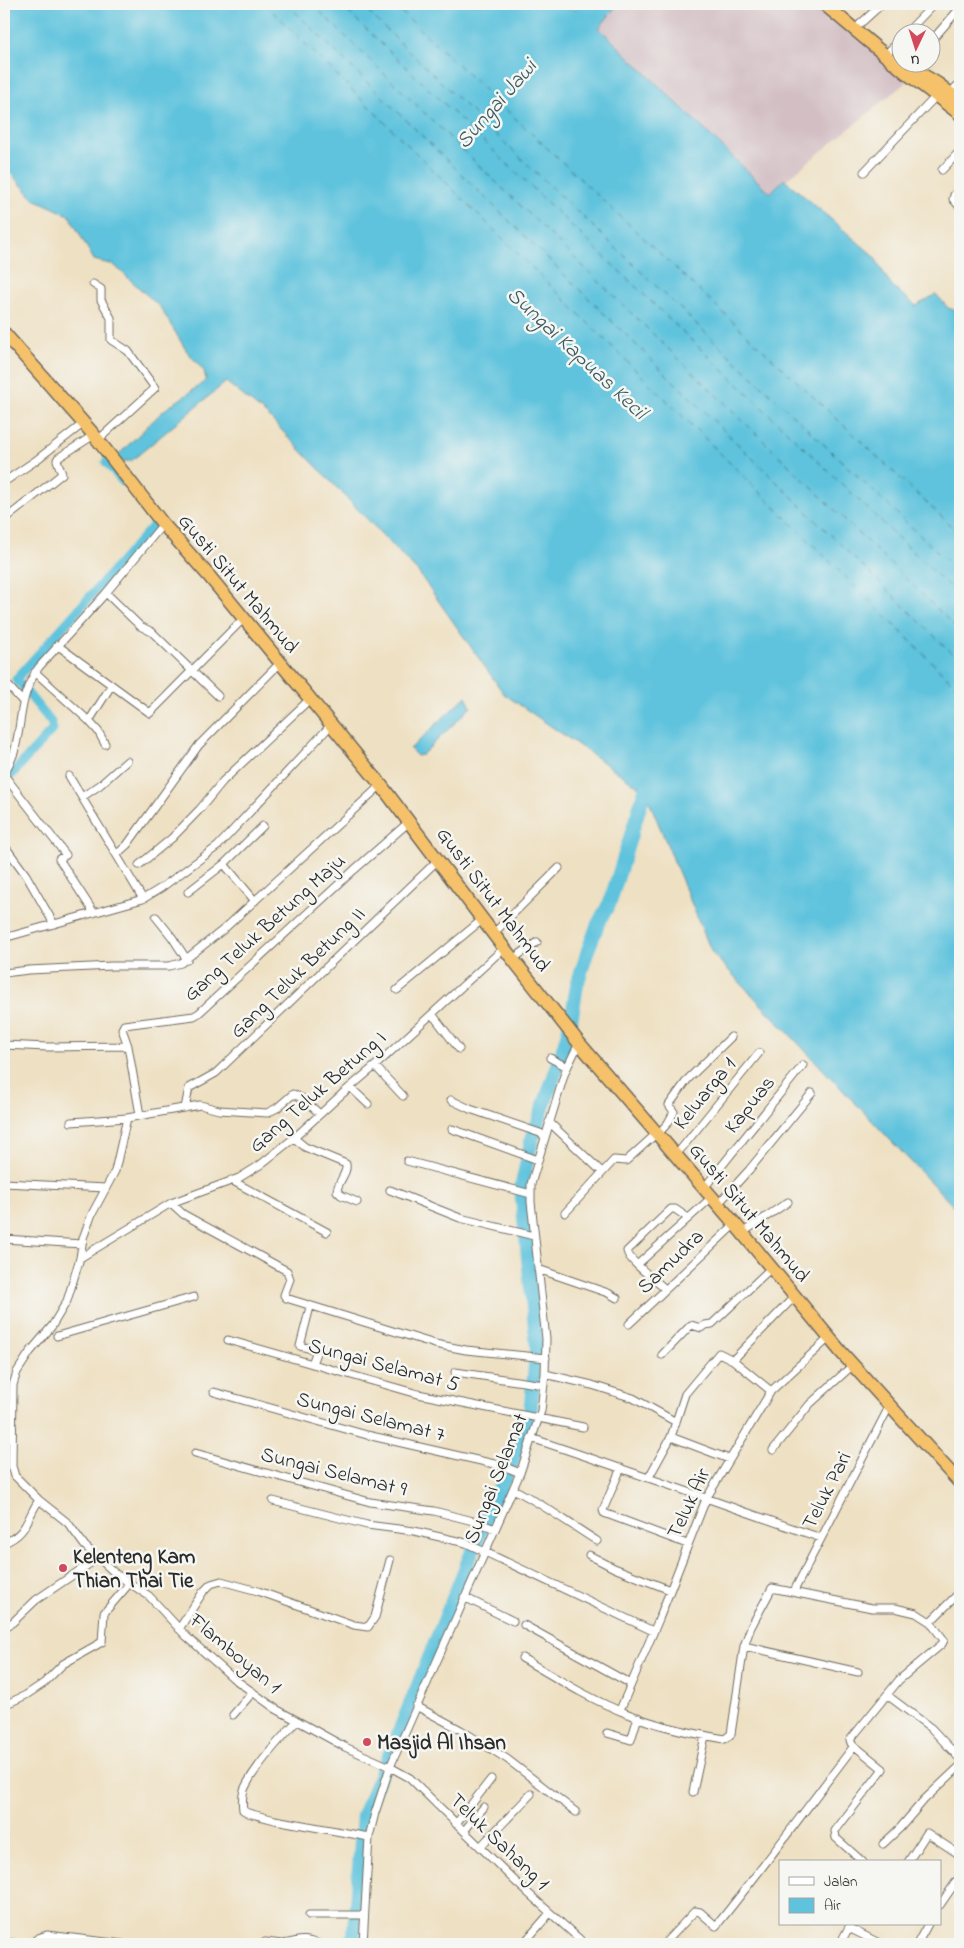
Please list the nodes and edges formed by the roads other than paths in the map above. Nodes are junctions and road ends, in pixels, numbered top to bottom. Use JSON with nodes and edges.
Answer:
{"nodes":[{"id":1,"x":824,"y":4,"type":"edge"},
{"id":2,"x":837,"y":4,"type":"edge"},
{"id":3,"x":882,"y":4,"type":"edge"},
{"id":4,"x":934,"y":4,"type":"edge"},
{"id":5,"x":960,"y":8,"type":"edge"},
{"id":6,"x":917,"y":22,"type":"edge"},
{"id":7,"x":860,"y":24,"type":"junction"},
{"id":8,"x":942,"y":29,"type":"edge"},
{"id":9,"x":890,"y":50,"type":"edge"},
{"id":10,"x":919,"y":72,"type":"edge"},
{"id":11,"x":960,"y":82,"type":"edge"},
{"id":12,"x":937,"y":96,"type":"junction"},
{"id":13,"x":955,"y":97,"type":"edge"},
{"id":14,"x":960,"y":114,"type":"edge"},
{"id":15,"x":960,"y":151,"type":"edge"},
{"id":16,"x":942,"y":170,"type":"dead end"},
{"id":17,"x":864,"y":172,"type":"dead end"},
{"id":18,"x":960,"y":189,"type":"edge"},
{"id":19,"x":960,"y":208,"type":"edge"},
{"id":20,"x":93,"y":284,"type":"dead end"},
{"id":21,"x":4,"y":333,"type":"edge"},
{"id":22,"x":84,"y":424,"type":"junction"},
{"id":23,"x":99,"y":441,"type":"junction"},
{"id":24,"x":4,"y":482,"type":"edge"},
{"id":25,"x":4,"y":520,"type":"edge"},
{"id":26,"x":163,"y":524,"type":"junction"},
{"id":27,"x":106,"y":593,"type":"junction"},
{"id":28,"x":244,"y":618,"type":"junction"},
{"id":29,"x":58,"y":645,"type":"junction"},
{"id":30,"x":280,"y":663,"type":"junction"},
{"id":31,"x":192,"y":669,"type":"junction"},
{"id":32,"x":35,"y":672,"type":"junction"},
{"id":33,"x":4,"y":681,"type":"edge"},
{"id":34,"x":111,"y":686,"type":"junction"},
{"id":35,"x":218,"y":696,"type":"dead end"},
{"id":36,"x":310,"y":699,"type":"junction"},
{"id":37,"x":23,"y":701,"type":"junction"},
{"id":38,"x":89,"y":721,"type":"junction"},
{"id":39,"x":331,"y":725,"type":"junction"},
{"id":40,"x":105,"y":744,"type":"dead end"},
{"id":41,"x":127,"y":760,"type":"dead end"},
{"id":42,"x":4,"y":775,"type":"edge"},
{"id":43,"x":69,"y":776,"type":"dead end"},
{"id":44,"x":381,"y":785,"type":"junction"},
{"id":45,"x":82,"y":797,"type":"junction"},
{"id":46,"x":409,"y":822,"type":"junction"},
{"id":47,"x":263,"y":826,"type":"dead end"},
{"id":48,"x":4,"y":845,"type":"edge"},
{"id":49,"x":116,"y":854,"type":"junction"},
{"id":50,"x":438,"y":860,"type":"junction"},
{"id":51,"x":224,"y":864,"type":"junction"},
{"id":52,"x":139,"y":865,"type":"dead end"},
{"id":53,"x":559,"y":868,"type":"dead end"},
{"id":54,"x":188,"y":892,"type":"dead end"},
{"id":55,"x":143,"y":899,"type":"junction"},
{"id":56,"x":254,"y":901,"type":"junction"},
{"id":57,"x":94,"y":913,"type":"junction"},
{"id":58,"x":156,"y":917,"type":"dead end"},
{"id":59,"x":483,"y":919,"type":"junction"},
{"id":60,"x":54,"y":924,"type":"junction"},
{"id":61,"x":493,"y":934,"type":"junction"},
{"id":62,"x":4,"y":938,"type":"edge"},
{"id":63,"x":537,"y":942,"type":"dead end"},
{"id":64,"x":504,"y":948,"type":"junction"},
{"id":65,"x":513,"y":959,"type":"junction"},
{"id":66,"x":187,"y":960,"type":"junction"},
{"id":67,"x":4,"y":974,"type":"edge"},
{"id":68,"x":397,"y":990,"type":"dead end"},
{"id":69,"x":432,"y":1014,"type":"junction"},
{"id":70,"x":731,"y":1037,"type":"dead end"},
{"id":71,"x":577,"y":1040,"type":"junction"},
{"id":72,"x":4,"y":1045,"type":"edge"},
{"id":73,"x":128,"y":1046,"type":"junction"},
{"id":74,"x":459,"y":1049,"type":"dead end"},
{"id":75,"x":759,"y":1053,"type":"dead end"},
{"id":76,"x":803,"y":1065,"type":"dead end"},
{"id":77,"x":375,"y":1066,"type":"junction"},
{"id":78,"x":350,"y":1087,"type":"junction"},
{"id":79,"x":812,"y":1093,"type":"dead end"},
{"id":80,"x":403,"y":1096,"type":"dead end"},
{"id":81,"x":451,"y":1100,"type":"dead end"},
{"id":82,"x":368,"y":1104,"type":"dead end"},
{"id":83,"x":184,"y":1108,"type":"junction"},
{"id":84,"x":320,"y":1114,"type":"junction"},
{"id":85,"x":140,"y":1115,"type":"junction"},
{"id":86,"x":127,"y":1118,"type":"junction"},
{"id":87,"x":71,"y":1122,"type":"dead end"},
{"id":88,"x":549,"y":1122,"type":"junction"},
{"id":89,"x":452,"y":1129,"type":"dead end"},
{"id":90,"x":658,"y":1133,"type":"junction"},
{"id":91,"x":542,"y":1135,"type":"junction"},
{"id":92,"x":294,"y":1138,"type":"junction"},
{"id":93,"x":676,"y":1155,"type":"junction"},
{"id":94,"x":535,"y":1158,"type":"junction"},
{"id":95,"x":407,"y":1161,"type":"dead end"},
{"id":96,"x":602,"y":1172,"type":"junction"},
{"id":97,"x":231,"y":1180,"type":"junction"},
{"id":98,"x":4,"y":1183,"type":"edge"},
{"id":99,"x":106,"y":1188,"type":"junction"},
{"id":100,"x":390,"y":1190,"type":"dead end"},
{"id":101,"x":528,"y":1193,"type":"junction"},
{"id":102,"x":711,"y":1196,"type":"junction"},
{"id":103,"x":357,"y":1202,"type":"dead end"},
{"id":104,"x":788,"y":1202,"type":"dead end"},
{"id":105,"x":171,"y":1203,"type":"junction"},
{"id":106,"x":565,"y":1213,"type":"dead end"},
{"id":107,"x":688,"y":1218,"type":"junction"},
{"id":108,"x":738,"y":1228,"type":"junction"},
{"id":109,"x":327,"y":1232,"type":"dead end"},
{"id":110,"x":532,"y":1235,"type":"junction"},
{"id":111,"x":4,"y":1239,"type":"edge"},
{"id":112,"x":82,"y":1244,"type":"junction"},
{"id":113,"x":80,"y":1258,"type":"junction"},
{"id":114,"x":637,"y":1265,"type":"junction"},
{"id":115,"x":772,"y":1268,"type":"junction"},
{"id":116,"x":538,"y":1269,"type":"junction"},
{"id":117,"x":665,"y":1289,"type":"junction"},
{"id":118,"x":795,"y":1296,"type":"junction"},
{"id":119,"x":194,"y":1297,"type":"dead end"},
{"id":120,"x":617,"y":1298,"type":"dead end"},
{"id":121,"x":310,"y":1307,"type":"junction"},
{"id":122,"x":629,"y":1324,"type":"dead end"},
{"id":123,"x":52,"y":1326,"type":"junction"},
{"id":124,"x":829,"y":1338,"type":"junction"},
{"id":125,"x":228,"y":1340,"type":"dead end"},
{"id":126,"x":662,"y":1355,"type":"dead end"},
{"id":127,"x":543,"y":1357,"type":"junction"},
{"id":128,"x":733,"y":1360,"type":"junction"},
{"id":129,"x":312,"y":1364,"type":"junction"},
{"id":130,"x":853,"y":1365,"type":"junction"},
{"id":131,"x":455,"y":1372,"type":"dead end"},
{"id":132,"x":545,"y":1374,"type":"junction"},
{"id":133,"x":13,"y":1385,"type":"junction"},
{"id":134,"x":541,"y":1385,"type":"junction"},
{"id":135,"x":4,"y":1389,"type":"edge"},
{"id":136,"x":770,"y":1391,"type":"junction"},
{"id":137,"x":214,"y":1392,"type":"dead end"},
{"id":138,"x":890,"y":1405,"type":"junction"},
{"id":139,"x":535,"y":1417,"type":"junction"},
{"id":140,"x":676,"y":1422,"type":"junction"},
{"id":141,"x":583,"y":1427,"type":"dead end"},
{"id":142,"x":671,"y":1437,"type":"junction"},
{"id":143,"x":531,"y":1438,"type":"junction"},
{"id":144,"x":773,"y":1450,"type":"dead end"},
{"id":145,"x":195,"y":1453,"type":"dead end"},
{"id":146,"x":729,"y":1459,"type":"junction"},
{"id":147,"x":621,"y":1468,"type":"junction"},
{"id":148,"x":517,"y":1471,"type":"junction"},
{"id":149,"x":649,"y":1477,"type":"junction"},
{"id":150,"x":960,"y":1483,"type":"edge"},
{"id":151,"x":513,"y":1489,"type":"junction"},
{"id":152,"x":706,"y":1499,"type":"junction"},
{"id":153,"x":39,"y":1500,"type":"junction"},
{"id":154,"x":273,"y":1500,"type":"dead end"},
{"id":155,"x":495,"y":1529,"type":"junction"},
{"id":156,"x":821,"y":1538,"type":"junction"},
{"id":157,"x":597,"y":1541,"type":"dead end"},
{"id":158,"x":4,"y":1543,"type":"edge"},
{"id":159,"x":687,"y":1544,"type":"junction"},
{"id":160,"x":481,"y":1550,"type":"junction"},
{"id":161,"x":589,"y":1555,"type":"dead end"},
{"id":162,"x":98,"y":1558,"type":"junction"},
{"id":163,"x":390,"y":1560,"type":"dead end"},
{"id":164,"x":129,"y":1584,"type":"junction"},
{"id":165,"x":670,"y":1590,"type":"junction"},
{"id":166,"x":794,"y":1591,"type":"junction"},
{"id":167,"x":960,"y":1592,"type":"edge"},
{"id":168,"x":464,"y":1597,"type":"junction"},
{"id":169,"x":513,"y":1621,"type":"dead end"},
{"id":170,"x":930,"y":1622,"type":"junction"},
{"id":171,"x":524,"y":1625,"type":"dead end"},
{"id":172,"x":4,"y":1628,"type":"edge"},
{"id":173,"x":179,"y":1629,"type":"junction"},
{"id":174,"x":654,"y":1631,"type":"junction"},
{"id":175,"x":744,"y":1646,"type":"junction"},
{"id":176,"x":522,"y":1658,"type":"dead end"},
{"id":177,"x":858,"y":1672,"type":"dead end"},
{"id":178,"x":631,"y":1684,"type":"junction"},
{"id":179,"x":253,"y":1692,"type":"junction"},
{"id":180,"x":887,"y":1695,"type":"junction"},
{"id":181,"x":11,"y":1702,"type":"dead end"},
{"id":182,"x":416,"y":1706,"type":"junction"},
{"id":183,"x":620,"y":1710,"type":"junction"},
{"id":184,"x":233,"y":1715,"type":"dead end"},
{"id":185,"x":638,"y":1717,"type":"junction"},
{"id":186,"x":297,"y":1721,"type":"junction"},
{"id":187,"x":607,"y":1733,"type":"dead end"},
{"id":188,"x":705,"y":1736,"type":"junction"},
{"id":189,"x":854,"y":1746,"type":"junction"},
{"id":190,"x":960,"y":1759,"type":"edge"},
{"id":191,"x":960,"y":1766,"type":"edge"},
{"id":192,"x":390,"y":1767,"type":"junction"},
{"id":193,"x":491,"y":1780,"type":"dead end"},
{"id":194,"x":694,"y":1792,"type":"dead end"},
{"id":195,"x":531,"y":1794,"type":"dead end"},
{"id":196,"x":484,"y":1807,"type":"dead end"},
{"id":197,"x":576,"y":1812,"type":"dead end"},
{"id":198,"x":456,"y":1824,"type":"junction"},
{"id":199,"x":464,"y":1832,"type":"junction"},
{"id":200,"x":367,"y":1837,"type":"junction"},
{"id":201,"x":882,"y":1844,"type":"dead end"},
{"id":202,"x":480,"y":1847,"type":"junction"},
{"id":203,"x":960,"y":1855,"type":"edge"},
{"id":204,"x":861,"y":1860,"type":"edge"},
{"id":205,"x":909,"y":1860,"type":"edge"},
{"id":206,"x":960,"y":1876,"type":"edge"},
{"id":207,"x":942,"y":1902,"type":"edge"},
{"id":208,"x":550,"y":1913,"type":"junction"},
{"id":209,"x":362,"y":1914,"type":"junction"},
{"id":210,"x":309,"y":1915,"type":"dead end"},
{"id":211,"x":850,"y":1926,"type":"edge"},
{"id":212,"x":927,"y":1926,"type":"edge"},
{"id":213,"x":4,"y":1942,"type":"edge"},
{"id":214,"x":265,"y":1942,"type":"dead end"},
{"id":215,"x":20,"y":1944,"type":"edge"},
{"id":216,"x":30,"y":1944,"type":"edge"},
{"id":217,"x":123,"y":1944,"type":"edge"},
{"id":218,"x":283,"y":1944,"type":"edge"},
{"id":219,"x":319,"y":1944,"type":"edge"},
{"id":220,"x":363,"y":1944,"type":"edge"},
{"id":221,"x":523,"y":1944,"type":"edge"},
{"id":222,"x":585,"y":1944,"type":"edge"},
{"id":223,"x":664,"y":1944,"type":"edge"},
{"id":224,"x":840,"y":1944,"type":"edge"},
{"id":225,"x":881,"y":1944,"type":"edge"},
{"id":226,"x":917,"y":1944,"type":"edge"}],
"edges":[{"from":1,"to":12,"type":"highway"},
{"from":2,"to":7,"type":"highway"},
{"from":3,"to":7,"type":"street"},
{"from":4,"to":6,"type":"street"},
{"from":5,"to":8,"type":"street"},
{"from":7,"to":9,"type":"highway"},
{"from":10,"to":13,"type":"highway"},
{"from":11,"to":13,"type":"street"},
{"from":12,"to":14,"type":"highway"},
{"from":12,"to":17,"type":"street"},
{"from":15,"to":16,"type":"street"},
{"from":18,"to":19,"type":"street"},
{"from":20,"to":23,"type":"street"},
{"from":21,"to":22,"type":"highway","name":"Gusti Situt Mahmud"},
{"from":22,"to":23,"type":"highway","name":"Gusti Situt Mahmud"},
{"from":22,"to":24,"type":"street"},
{"from":23,"to":25,"type":"street"},
{"from":23,"to":26,"type":"highway","name":"Gusti Situt Mahmud"},
{"from":26,"to":27,"type":"street"},
{"from":26,"to":28,"type":"highway","name":"Gusti Situt Mahmud"},
{"from":27,"to":29,"type":"street"},
{"from":27,"to":31,"type":"street"},
{"from":28,"to":30,"type":"highway","name":"Gusti Situt Mahmud"},
{"from":28,"to":31,"type":"street"},
{"from":29,"to":32,"type":"street"},
{"from":29,"to":34,"type":"street"},
{"from":30,"to":36,"type":"highway","name":"Gusti Situt Mahmud"},
{"from":30,"to":49,"type":"street"},
{"from":31,"to":34,"type":"street"},
{"from":31,"to":35,"type":"street"},
{"from":32,"to":37,"type":"street"},
{"from":32,"to":38,"type":"street"},
{"from":33,"to":37,"type":"street"},
{"from":34,"to":38,"type":"street"},
{"from":36,"to":39,"type":"highway","name":"Gusti Situt Mahmud"},
{"from":36,"to":52,"type":"street"},
{"from":37,"to":42,"type":"street"},
{"from":38,"to":40,"type":"street"},
{"from":39,"to":44,"type":"highway","name":"Gusti Situt Mahmud"},
{"from":39,"to":55,"type":"street"},
{"from":41,"to":45,"type":"street"},
{"from":42,"to":57,"type":"street"},
{"from":43,"to":45,"type":"street"},
{"from":44,"to":46,"type":"highway","name":"Gusti Situt Mahmud"},
{"from":44,"to":56,"type":"street"},
{"from":45,"to":49,"type":"street"},
{"from":46,"to":50,"type":"highway","name":"Gusti Situt Mahmud"},
{"from":46,"to":73,"type":"street","name":"Gang Teluk Betung Maju"},
{"from":47,"to":51,"type":"street"},
{"from":48,"to":60,"type":"street"},
{"from":49,"to":55,"type":"street"},
{"from":50,"to":59,"type":"highway","name":"Gusti Situt Mahmud"},
{"from":50,"to":83,"type":"street","name":"Gang Teluk Betung II"},
{"from":51,"to":54,"type":"street"},
{"from":51,"to":56,"type":"street"},
{"from":53,"to":61,"type":"street"},
{"from":55,"to":57,"type":"street"},
{"from":56,"to":66,"type":"street"},
{"from":57,"to":60,"type":"street"},
{"from":58,"to":66,"type":"street"},
{"from":59,"to":61,"type":"highway","name":"Gusti Situt Mahmud"},
{"from":59,"to":68,"type":"street"},
{"from":60,"to":62,"type":"street"},
{"from":61,"to":64,"type":"highway","name":"Gusti Situt Mahmud"},
{"from":63,"to":65,"type":"street"},
{"from":64,"to":65,"type":"highway","name":"Gusti Situt Mahmud"},
{"from":64,"to":69,"type":"street","name":"Gang Teluk Betung I"},
{"from":65,"to":71,"type":"highway","name":"Gusti Situt Mahmud"},
{"from":66,"to":67,"type":"street"},
{"from":69,"to":74,"type":"street"},
{"from":69,"to":77,"type":"street","name":"Gang Teluk Betung I"},
{"from":70,"to":90,"type":"street"},
{"from":71,"to":88,"type":"street","name":"Sungai Selamat"},
{"from":71,"to":90,"type":"highway","name":"Gusti Situt Mahmud"},
{"from":72,"to":73,"type":"street"},
{"from":73,"to":85,"type":"street"},
{"from":75,"to":93,"type":"street","name":"Keluarga 1"},
{"from":76,"to":102,"type":"street","name":"Kapuas"},
{"from":77,"to":78,"type":"street","name":"Gang Teluk Betung I"},
{"from":77,"to":80,"type":"street"},
{"from":78,"to":82,"type":"street"},
{"from":78,"to":84,"type":"street","name":"Gang Teluk Betung I"},
{"from":79,"to":102,"type":"street"},
{"from":81,"to":91,"type":"street"},
{"from":83,"to":84,"type":"street"},
{"from":83,"to":85,"type":"street"},
{"from":84,"to":92,"type":"street","name":"Gang Teluk Betung I"},
{"from":85,"to":86,"type":"street"},
{"from":86,"to":87,"type":"street"},
{"from":86,"to":99,"type":"street"},
{"from":88,"to":91,"type":"street","name":"Sungai Selamat"},
{"from":88,"to":96,"type":"street"},
{"from":89,"to":94,"type":"street"},
{"from":90,"to":93,"type":"highway","name":"Gusti Situt Mahmud"},
{"from":90,"to":96,"type":"street"},
{"from":91,"to":94,"type":"street","name":"Sungai Selamat"},
{"from":92,"to":97,"type":"street","name":"Gang Teluk Betung I"},
{"from":92,"to":103,"type":"street"},
{"from":93,"to":102,"type":"highway","name":"Gusti Situt Mahmud"},
{"from":94,"to":101,"type":"street","name":"Sungai Selamat"},
{"from":95,"to":101,"type":"street"},
{"from":96,"to":106,"type":"street"},
{"from":97,"to":105,"type":"street","name":"Gang Teluk Betung I"},
{"from":97,"to":109,"type":"street"},
{"from":98,"to":99,"type":"street"},
{"from":99,"to":112,"type":"street"},
{"from":100,"to":110,"type":"street"},
{"from":101,"to":110,"type":"street","name":"Sungai Selamat"},
{"from":102,"to":107,"type":"street"},
{"from":102,"to":108,"type":"highway","name":"Gusti Situt Mahmud"},
{"from":104,"to":108,"type":"street","name":"Samudra"},
{"from":105,"to":113,"type":"street","name":"Gang Teluk Betung I"},
{"from":105,"to":121,"type":"street"},
{"from":107,"to":114,"type":"street"},
{"from":107,"to":114,"type":"street"},
{"from":108,"to":115,"type":"highway","name":"Gusti Situt Mahmud"},
{"from":108,"to":117,"type":"street","name":"Samudra"},
{"from":110,"to":116,"type":"street","name":"Sungai Selamat"},
{"from":111,"to":112,"type":"street"},
{"from":112,"to":113,"type":"street"},
{"from":113,"to":123,"type":"street"},
{"from":114,"to":117,"type":"street"},
{"from":115,"to":118,"type":"highway","name":"Gusti Situt Mahmud"},
{"from":115,"to":126,"type":"street"},
{"from":116,"to":120,"type":"street"},
{"from":116,"to":127,"type":"street","name":"Sungai Selamat"},
{"from":117,"to":122,"type":"street","name":"Samudra"},
{"from":118,"to":124,"type":"highway","name":"Gusti Situt Mahmud"},
{"from":118,"to":128,"type":"street"},
{"from":119,"to":123,"type":"street"},
{"from":121,"to":127,"type":"street"},
{"from":121,"to":129,"type":"street"},
{"from":123,"to":133,"type":"street"},
{"from":124,"to":130,"type":"highway","name":"Gusti Situt Mahmud"},
{"from":124,"to":136,"type":"street","name":"Teluk Air"},
{"from":125,"to":129,"type":"street","name":"Sungai Selamat 5"},
{"from":127,"to":132,"type":"street","name":"Sungai Selamat"},
{"from":128,"to":136,"type":"street"},
{"from":128,"to":140,"type":"street"},
{"from":129,"to":139,"type":"street","name":"Sungai Selamat 5"},
{"from":130,"to":138,"type":"highway","name":"Gusti Situt Mahmud"},
{"from":130,"to":144,"type":"street"},
{"from":131,"to":134,"type":"street"},
{"from":132,"to":134,"type":"street","name":"Sungai Selamat"},
{"from":132,"to":140,"type":"street"},
{"from":133,"to":135,"type":"street"},
{"from":133,"to":153,"type":"street","name":"Flamboyan 1"},
{"from":134,"to":139,"type":"street","name":"Sungai Selamat"},
{"from":136,"to":146,"type":"street","name":"Teluk Air"},
{"from":137,"to":148,"type":"street","name":"Sungai Selamat 7"},
{"from":138,"to":150,"type":"highway","name":"Gusti Situt Mahmud"},
{"from":138,"to":156,"type":"street","name":"Teluk Pari"},
{"from":139,"to":141,"type":"street","name":"Sungai Selamat 5"},
{"from":139,"to":143,"type":"street","name":"Sungai Selamat"},
{"from":140,"to":142,"type":"street"},
{"from":142,"to":146,"type":"street"},
{"from":142,"to":149,"type":"street"},
{"from":143,"to":147,"type":"street"},
{"from":143,"to":148,"type":"street","name":"Sungai Selamat"},
{"from":145,"to":155,"type":"street","name":"Sungai Selamat 9"},
{"from":146,"to":152,"type":"street","name":"Teluk Air"},
{"from":147,"to":149,"type":"street"},
{"from":147,"to":159,"type":"street"},
{"from":148,"to":151,"type":"street","name":"Sungai Selamat"},
{"from":149,"to":152,"type":"street"},
{"from":151,"to":155,"type":"street","name":"Sungai Selamat"},
{"from":151,"to":157,"type":"street"},
{"from":152,"to":156,"type":"street"},
{"from":152,"to":159,"type":"street","name":"Teluk Air"},
{"from":153,"to":158,"type":"street"},
{"from":153,"to":162,"type":"street","name":"Flamboyan 1"},
{"from":154,"to":160,"type":"street"},
{"from":155,"to":160,"type":"street","name":"Sungai Selamat"},
{"from":156,"to":166,"type":"street","name":"Teluk Pari"},
{"from":159,"to":165,"type":"street","name":"Teluk Air"},
{"from":160,"to":168,"type":"street","name":"Sungai Selamat"},
{"from":160,"to":174,"type":"street"},
{"from":161,"to":165,"type":"street"},
{"from":162,"to":164,"type":"street","name":"Flamboyan 1"},
{"from":162,"to":172,"type":"street"},
{"from":163,"to":173,"type":"street"},
{"from":164,"to":173,"type":"street","name":"Flamboyan 1"},
{"from":164,"to":181,"type":"street"},
{"from":165,"to":174,"type":"street","name":"Teluk Air"},
{"from":166,"to":170,"type":"street"},
{"from":166,"to":175,"type":"street"},
{"from":167,"to":170,"type":"street"},
{"from":168,"to":169,"type":"street"},
{"from":168,"to":182,"type":"street","name":"Sungai Selamat"},
{"from":170,"to":180,"type":"street"},
{"from":171,"to":178,"type":"street"},
{"from":173,"to":179,"type":"street","name":"Flamboyan 1"},
{"from":174,"to":178,"type":"street","name":"Teluk Air"},
{"from":175,"to":177,"type":"street"},
{"from":175,"to":188,"type":"street"},
{"from":176,"to":183,"type":"street"},
{"from":178,"to":183,"type":"street","name":"Teluk Air"},
{"from":179,"to":184,"type":"street"},
{"from":179,"to":186,"type":"street","name":"Flamboyan 1"},
{"from":180,"to":189,"type":"street"},
{"from":180,"to":190,"type":"street"},
{"from":182,"to":192,"type":"street","name":"Sungai Selamat"},
{"from":182,"to":197,"type":"street"},
{"from":183,"to":185,"type":"street"},
{"from":185,"to":187,"type":"street"},
{"from":185,"to":188,"type":"street"},
{"from":186,"to":192,"type":"street","name":"Flamboyan 1"},
{"from":186,"to":200,"type":"street"},
{"from":188,"to":194,"type":"street"},
{"from":189,"to":204,"type":"street"},
{"from":189,"to":223,"type":"street"},
{"from":191,"to":201,"type":"street"},
{"from":192,"to":198,"type":"street","name":"Teluk Sahang 1"},
{"from":192,"to":200,"type":"street","name":"Sungai Selamat"},
{"from":193,"to":198,"type":"street"},
{"from":195,"to":202,"type":"street"},
{"from":196,"to":199,"type":"street"},
{"from":198,"to":199,"type":"street","name":"Teluk Sahang 1"},
{"from":199,"to":202,"type":"street","name":"Teluk Sahang 1"},
{"from":200,"to":209,"type":"street","name":"Sungai Selamat"},
{"from":202,"to":208,"type":"street","name":"Teluk Sahang 1"},
{"from":203,"to":205,"type":"street"},
{"from":206,"to":207,"type":"street"},
{"from":208,"to":221,"type":"street"},
{"from":208,"to":222,"type":"street","name":"Teluk Sahang 1"},
{"from":209,"to":210,"type":"street"},
{"from":209,"to":220,"type":"street","name":"Sungai Selamat"},
{"from":211,"to":224,"type":"street"},
{"from":211,"to":225,"type":"street"},
{"from":212,"to":226,"type":"street"},
{"from":213,"to":215,"type":"street"},
{"from":214,"to":218,"type":"street"},
{"from":216,"to":217,"type":"street"},
{"from":218,"to":219,"type":"street"}]}
